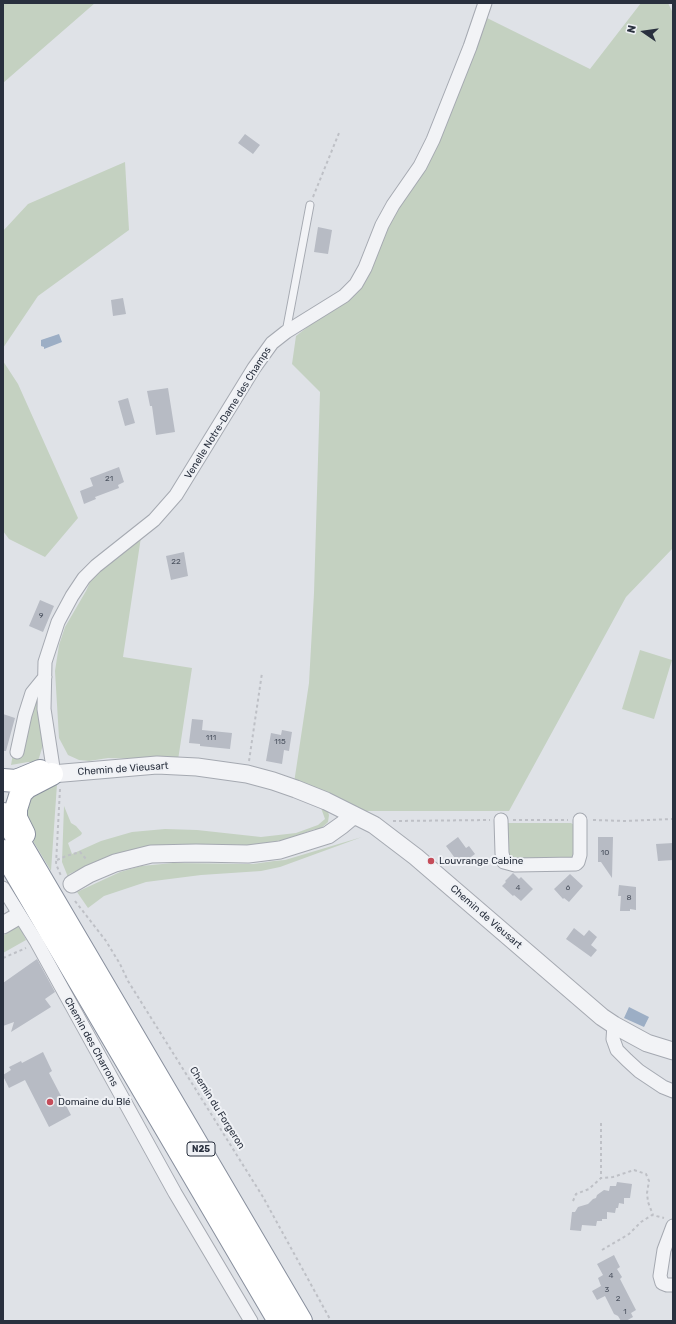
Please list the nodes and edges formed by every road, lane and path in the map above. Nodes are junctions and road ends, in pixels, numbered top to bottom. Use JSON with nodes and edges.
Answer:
{"nodes":[{"id":1,"x":485,"y":3,"type":"edge"},
{"id":2,"x":339,"y":134,"type":"dead end"},
{"id":3,"x":310,"y":205,"type":"joint"},
{"id":4,"x":286,"y":332,"type":"junction"},
{"id":5,"x":262,"y":673,"type":"dead end"},
{"id":6,"x":45,"y":677,"type":"junction"},
{"id":7,"x":17,"y":752,"type":"dead end"},
{"id":8,"x":56,"y":774,"type":"junction"},
{"id":9,"x":247,"y":774,"type":"junction"},
{"id":10,"x":3,"y":780,"type":"edge"},
{"id":11,"x":3,"y":814,"type":"edge"},
{"id":12,"x":354,"y":815,"type":"junction"},
{"id":13,"x":673,"y":818,"type":"edge"},
{"id":14,"x":500,"y":820,"type":"dead end"},
{"id":15,"x":580,"y":820,"type":"dead end"},
{"id":16,"x":626,"y":821,"type":"dead end"},
{"id":17,"x":57,"y":845,"type":"dead end"},
{"id":18,"x":3,"y":851,"type":"edge"},
{"id":19,"x":30,"y":857,"type":"junction"},
{"id":20,"x":57,"y":860,"type":"dead end"},
{"id":21,"x":89,"y":874,"type":"junction"},
{"id":22,"x":72,"y":884,"type":"dead end"},
{"id":23,"x":3,"y":888,"type":"edge"},
{"id":24,"x":82,"y":909,"type":"dead end"},
{"id":25,"x":36,"y":941,"type":"junction"},
{"id":26,"x":3,"y":958,"type":"edge"},
{"id":27,"x":614,"y":1025,"type":"junction"},
{"id":28,"x":673,"y":1051,"type":"edge"},
{"id":29,"x":673,"y":1091,"type":"edge"},
{"id":30,"x":600,"y":1123,"type":"dead end"},
{"id":31,"x":601,"y":1178,"type":"junction"},
{"id":32,"x":573,"y":1202,"type":"dead end"},
{"id":33,"x":653,"y":1215,"type":"junction"},
{"id":34,"x":670,"y":1222,"type":"edge"},
{"id":35,"x":602,"y":1250,"type":"dead end"},
{"id":36,"x":673,"y":1285,"type":"edge"},
{"id":37,"x":252,"y":1321,"type":"edge"},
{"id":38,"x":279,"y":1321,"type":"edge"},
{"id":39,"x":302,"y":1321,"type":"edge"},
{"id":40,"x":331,"y":1321,"type":"edge"}],
"edges":[{"from":1,"to":4,"type":"street","name":"Venelle Notre-Dame des Champs"},
{"from":2,"to":3,"type":"path"},
{"from":3,"to":4,"type":"lane"},
{"from":4,"to":6,"type":"street","name":"Venelle Notre-Dame des Champs"},
{"from":5,"to":9,"type":"path"},
{"from":6,"to":7,"type":"street"},
{"from":6,"to":8,"type":"street","name":"Venelle Notre-Dame des Champs"},
{"from":8,"to":9,"type":"street","name":"Chemin de Vieusart"},
{"from":8,"to":10,"type":"highway"},
{"from":8,"to":17,"type":"path"},
{"from":8,"to":19,"type":"highway"},
{"from":9,"to":12,"type":"street","name":"Chemin de Vieusart"},
{"from":11,"to":19,"type":"highway","number":"N25"},
{"from":12,"to":21,"type":"street"},
{"from":12,"to":27,"type":"street","name":"Chemin de Vieusart"},
{"from":13,"to":16,"type":"path"},
{"from":14,"to":15,"type":"street"},
{"from":18,"to":38,"type":"highway","number":"N25"},
{"from":19,"to":39,"type":"highway","number":"N25"},
{"from":20,"to":21,"type":"path"},
{"from":21,"to":22,"type":"street"},
{"from":23,"to":25,"type":"street","name":"Chemin des Charrons"},
{"from":24,"to":40,"type":"path","name":"Chemin du Forgeron"},
{"from":25,"to":26,"type":"path"},
{"from":25,"to":37,"type":"street","name":"Chemin des Charrons"},
{"from":27,"to":28,"type":"street","name":"Chemin de Vieusart"},
{"from":27,"to":29,"type":"street"},
{"from":30,"to":31,"type":"path"},
{"from":31,"to":32,"type":"path"},
{"from":31,"to":33,"type":"path"},
{"from":33,"to":34,"type":"path"},
{"from":33,"to":35,"type":"path"},
{"from":34,"to":36,"type":"street"}]}
